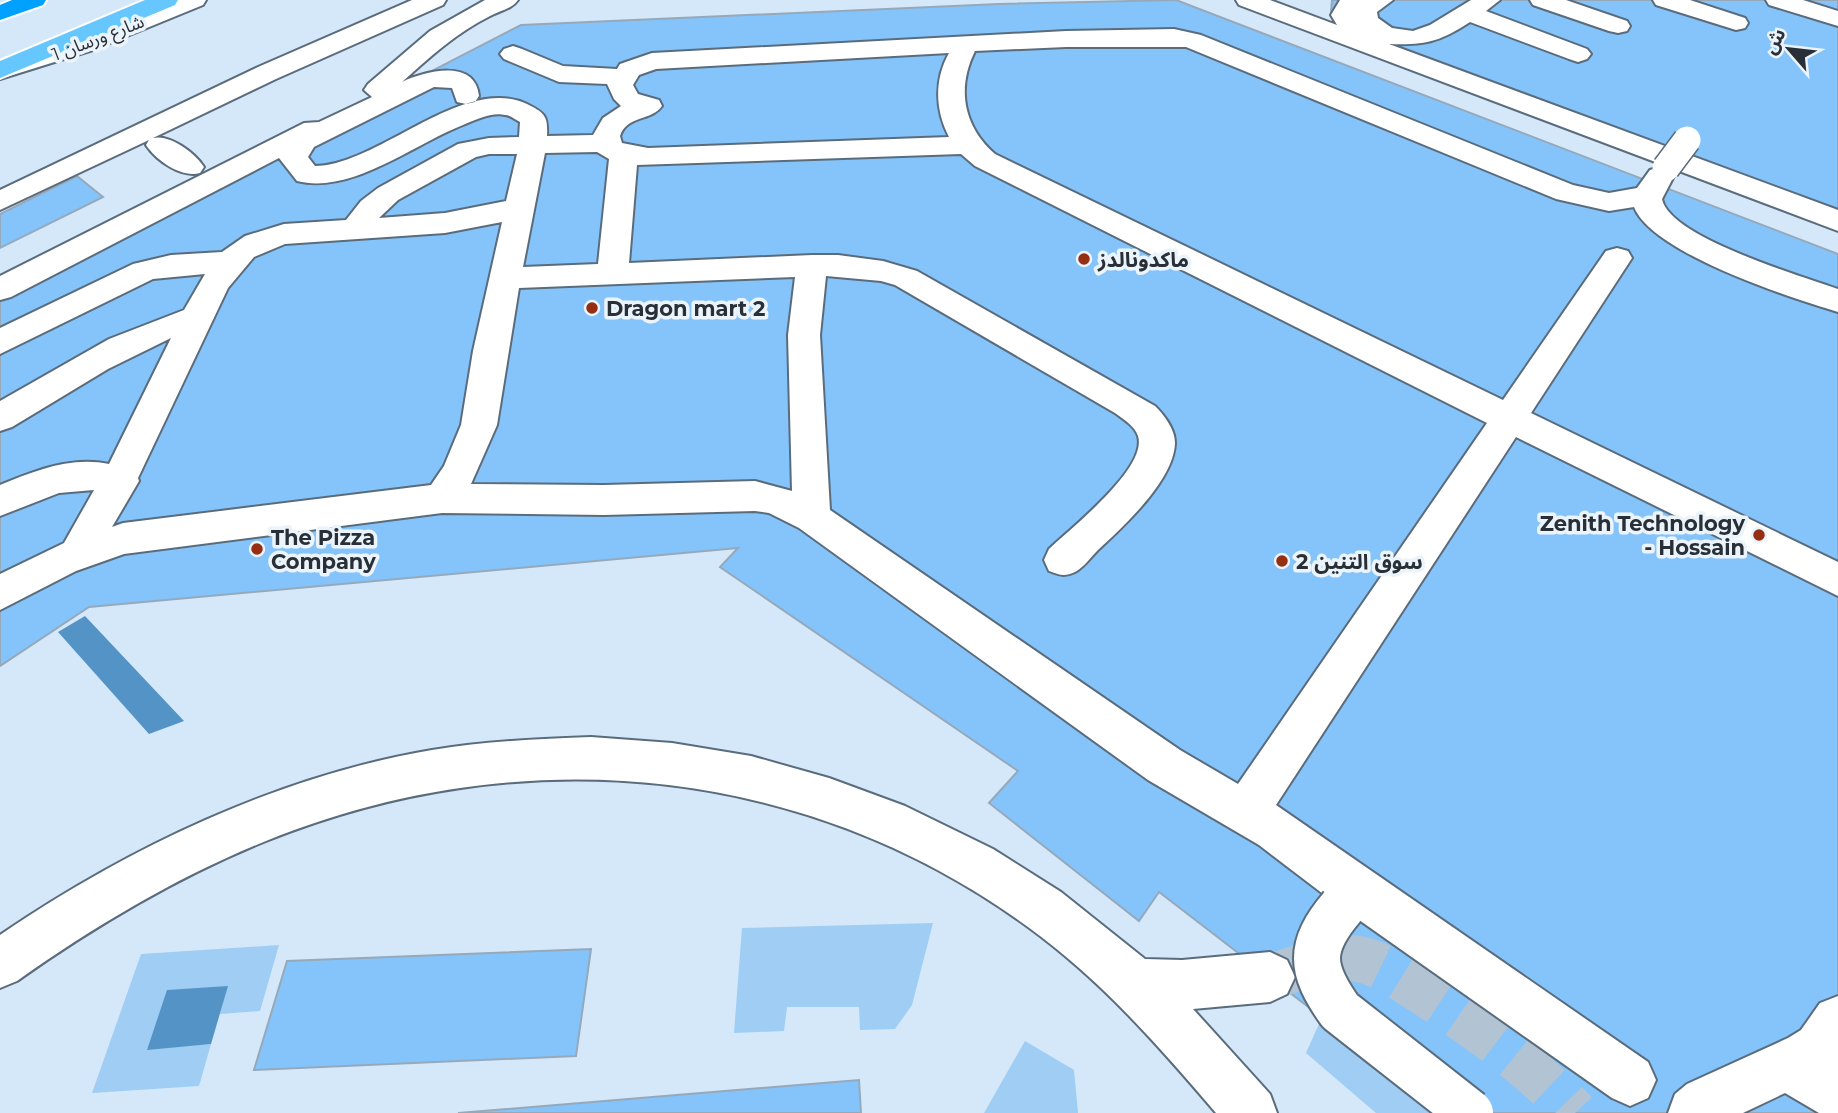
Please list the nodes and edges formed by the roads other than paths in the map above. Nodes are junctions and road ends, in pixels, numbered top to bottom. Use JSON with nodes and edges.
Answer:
{"nodes":[{"id":1,"x":34,"y":0,"type":"edge"},
{"id":2,"x":166,"y":0,"type":"edge"},
{"id":3,"x":194,"y":0,"type":"edge"},
{"id":4,"x":434,"y":0,"type":"edge"},
{"id":5,"x":506,"y":0,"type":"edge"},
{"id":6,"x":1248,"y":0,"type":"edge"},
{"id":7,"x":1353,"y":0,"type":"edge"},
{"id":8,"x":1381,"y":0,"type":"edge"},
{"id":9,"x":1542,"y":0,"type":"edge"},
{"id":10,"x":1665,"y":0,"type":"edge"},
{"id":11,"x":1778,"y":0,"type":"edge"},
{"id":12,"x":1478,"y":6,"type":"edge"},
{"id":13,"x":0,"y":13,"type":"edge"},
{"id":14,"x":1838,"y":19,"type":"edge"},
{"id":15,"x":1736,"y":23,"type":"dead end"},
{"id":16,"x":1618,"y":26,"type":"dead end"},
{"id":17,"x":965,"y":44,"type":"junction"},
{"id":18,"x":513,"y":54,"type":"dead end"},
{"id":19,"x":1578,"y":54,"type":"dead end"},
{"id":20,"x":402,"y":69,"type":"junction"},
{"id":21,"x":0,"y":70,"type":"edge"},
{"id":22,"x":267,"y":74,"type":"junction"},
{"id":23,"x":623,"y":77,"type":"junction"},
{"id":24,"x":466,"y":96,"type":"dead end"},
{"id":25,"x":1687,"y":140,"type":"junction"},
{"id":26,"x":533,"y":144,"type":"junction"},
{"id":27,"x":160,"y":145,"type":"junction"},
{"id":28,"x":968,"y":145,"type":"junction"},
{"id":29,"x":615,"y":149,"type":"junction"},
{"id":30,"x":190,"y":167,"type":"junction"},
{"id":31,"x":1838,"y":194,"type":"edge"},
{"id":32,"x":1647,"y":196,"type":"junction"},
{"id":33,"x":0,"y":201,"type":"edge"},
{"id":34,"x":521,"y":206,"type":"junction"},
{"id":35,"x":0,"y":211,"type":"edge"},
{"id":36,"x":1838,"y":220,"type":"edge"},
{"id":37,"x":356,"y":228,"type":"junction"},
{"id":38,"x":1617,"y":258,"type":"dead end"},
{"id":39,"x":0,"y":260,"type":"edge"},
{"id":40,"x":230,"y":262,"type":"junction"},
{"id":41,"x":812,"y":265,"type":"junction"},
{"id":42,"x":612,"y":274,"type":"junction"},
{"id":43,"x":505,"y":278,"type":"junction"},
{"id":44,"x":0,"y":289,"type":"edge"},
{"id":45,"x":1838,"y":301,"type":"edge"},
{"id":46,"x":198,"y":317,"type":"junction"},
{"id":47,"x":0,"y":342,"type":"edge"},
{"id":48,"x":85,"y":369,"type":"junction"},
{"id":49,"x":172,"y":372,"type":"junction"},
{"id":50,"x":0,"y":418,"type":"edge"},
{"id":51,"x":1509,"y":420,"type":"junction"},
{"id":52,"x":121,"y":481,"type":"junction"},
{"id":53,"x":442,"y":498,"type":"junction"},
{"id":54,"x":0,"y":501,"type":"edge"},
{"id":55,"x":812,"y":517,"type":"junction"},
{"id":56,"x":79,"y":552,"type":"junction"},
{"id":57,"x":1063,"y":560,"type":"dead end"},
{"id":58,"x":1838,"y":580,"type":"edge"},
{"id":59,"x":0,"y":593,"type":"edge"},
{"id":60,"x":1247,"y":811,"type":"junction"},
{"id":61,"x":1342,"y":907,"type":"dead end"},
{"id":62,"x":0,"y":964,"type":"edge"},
{"id":63,"x":1270,"y":977,"type":"tunnel mouth"},
{"id":64,"x":1135,"y":984,"type":"junction"},
{"id":65,"x":1838,"y":1021,"type":"edge"},
{"id":66,"x":1787,"y":1065,"type":"junction"},
{"id":67,"x":1630,"y":1080,"type":"dead end"},
{"id":68,"x":1838,"y":1095,"type":"edge"},
{"id":69,"x":1251,"y":1113,"type":"edge"},
{"id":70,"x":1470,"y":1113,"type":"edge"},
{"id":71,"x":1694,"y":1113,"type":"edge"}],
"edges":[{"from":1,"to":13,"type":"highway"},
{"from":2,"to":21,"type":"main road"},
{"from":3,"to":21,"type":"street","name":"شارع ورسان 1"},
{"from":4,"to":22,"type":"street"},
{"from":5,"to":20,"type":"street"},
{"from":6,"to":36,"type":"street"},
{"from":7,"to":25,"type":"street"},
{"from":8,"to":12,"type":"street"},
{"from":9,"to":16,"type":"street"},
{"from":10,"to":15,"type":"street"},
{"from":11,"to":14,"type":"street"},
{"from":12,"to":19,"type":"street"},
{"from":17,"to":23,"type":"street"},
{"from":17,"to":28,"type":"street"},
{"from":17,"to":32,"type":"street"},
{"from":18,"to":23,"type":"street"},
{"from":20,"to":30,"type":"street"},
{"from":20,"to":44,"type":"street"},
{"from":22,"to":27,"type":"street"},
{"from":22,"to":33,"type":"street"},
{"from":23,"to":29,"type":"street"},
{"from":24,"to":26,"type":"street"},
{"from":25,"to":31,"type":"street"},
{"from":25,"to":32,"type":"street","bridge":true},
{"from":26,"to":29,"type":"street"},
{"from":26,"to":34,"type":"street"},
{"from":26,"to":37,"type":"street"},
{"from":27,"to":30,"type":"street"},
{"from":27,"to":35,"type":"street"},
{"from":28,"to":29,"type":"street"},
{"from":28,"to":51,"type":"street"},
{"from":29,"to":42,"type":"street"},
{"from":30,"to":39,"type":"street"},
{"from":32,"to":45,"type":"street"},
{"from":34,"to":37,"type":"street"},
{"from":34,"to":43,"type":"street"},
{"from":37,"to":40,"type":"street"},
{"from":38,"to":51,"type":"street"},
{"from":40,"to":46,"type":"street"},
{"from":40,"to":47,"type":"street"},
{"from":41,"to":42,"type":"street"},
{"from":41,"to":55,"type":"street"},
{"from":41,"to":57,"type":"street"},
{"from":42,"to":43,"type":"street"},
{"from":43,"to":53,"type":"street"},
{"from":46,"to":48,"type":"street"},
{"from":46,"to":49,"type":"street"},
{"from":48,"to":49,"type":"street"},
{"from":48,"to":50,"type":"street"},
{"from":49,"to":52,"type":"street"},
{"from":51,"to":58,"type":"street"},
{"from":51,"to":60,"type":"street"},
{"from":52,"to":54,"type":"street"},
{"from":52,"to":56,"type":"street"},
{"from":53,"to":55,"type":"street"},
{"from":53,"to":56,"type":"street"},
{"from":55,"to":60,"type":"street"},
{"from":56,"to":59,"type":"street"},
{"from":60,"to":67,"type":"street"},
{"from":61,"to":70,"type":"street","bridge":true},
{"from":62,"to":64,"type":"street"},
{"from":63,"to":64,"type":"street"},
{"from":64,"to":69,"type":"street"},
{"from":65,"to":66,"type":"street"},
{"from":66,"to":68,"type":"street"},
{"from":66,"to":71,"type":"street"}]}
